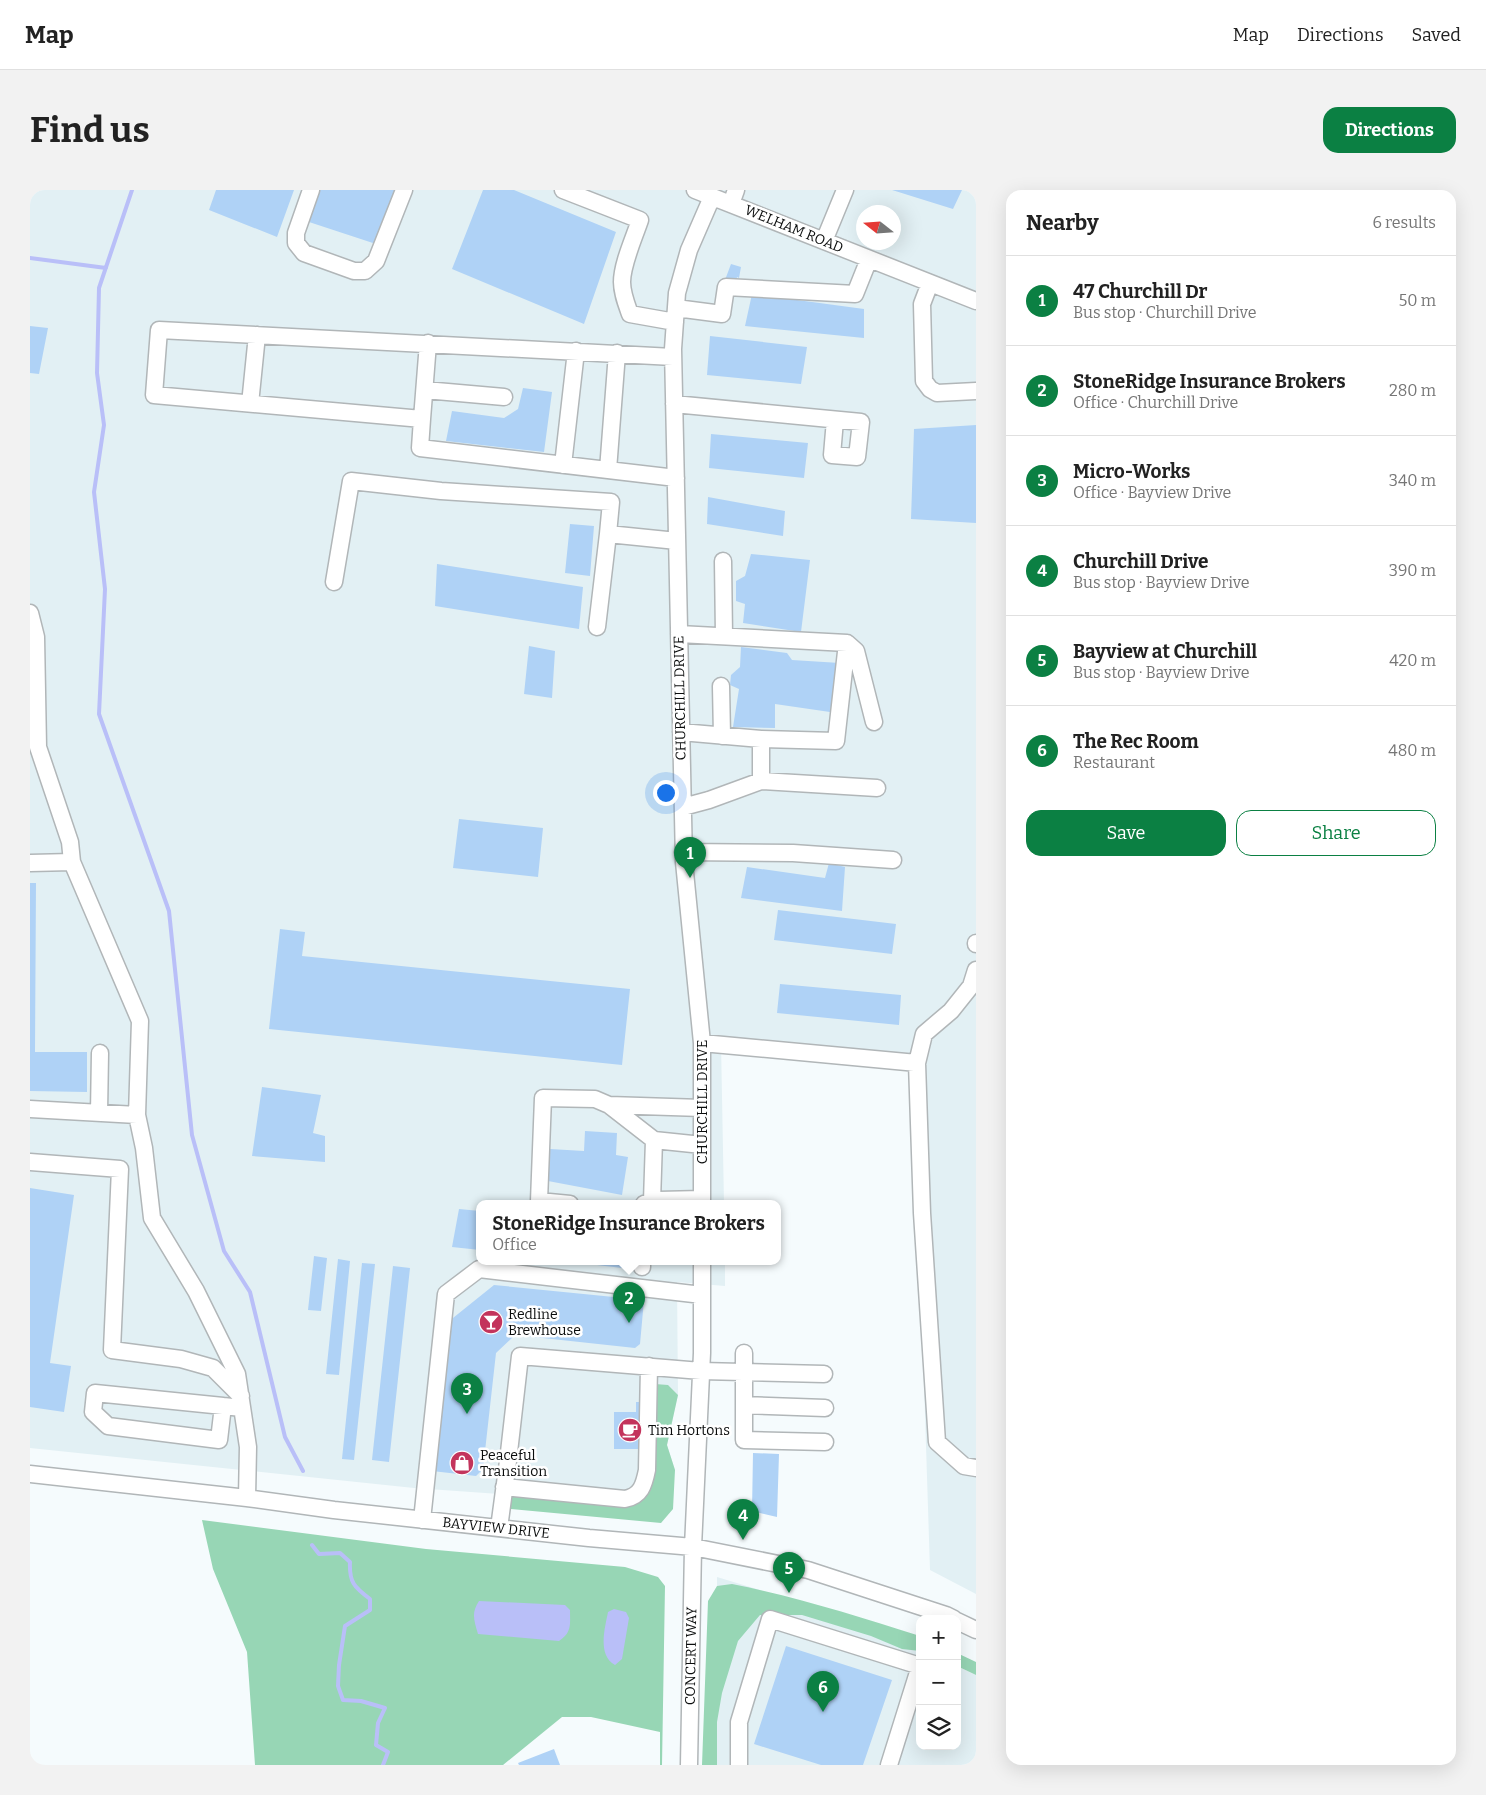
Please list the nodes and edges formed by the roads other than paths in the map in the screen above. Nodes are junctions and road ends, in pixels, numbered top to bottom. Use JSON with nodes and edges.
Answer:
{"nodes":[{"id":1,"x":311,"y":190,"type":"edge"},
{"id":2,"x":404,"y":190,"type":"edge"},
{"id":3,"x":563,"y":190,"type":"edge"},
{"id":4,"x":844,"y":190,"type":"edge"},
{"id":5,"x":702,"y":192,"type":"edge"},
{"id":6,"x":733,"y":197,"type":"edge"},
{"id":7,"x":824,"y":241,"type":"junction"},
{"id":8,"x":869,"y":259,"type":"junction"},
{"id":9,"x":930,"y":283,"type":"junction"},
{"id":10,"x":976,"y":302,"type":"edge"},
{"id":11,"x":675,"y":315,"type":"junction"},
{"id":12,"x":257,"y":335,"type":"junction"},
{"id":13,"x":428,"y":343,"type":"junction"},
{"id":14,"x":576,"y":351,"type":"junction"},
{"id":15,"x":617,"y":354,"type":"junction"},
{"id":16,"x":673,"y":357,"type":"junction"},
{"id":17,"x":424,"y":390,"type":"junction"},
{"id":18,"x":976,"y":391,"type":"edge"},
{"id":19,"x":504,"y":397,"type":"dead end"},
{"id":20,"x":250,"y":404,"type":"junction"},
{"id":21,"x":674,"y":404,"type":"junction"},
{"id":22,"x":422,"y":420,"type":"junction"},
{"id":23,"x":836,"y":420,"type":"dead end"},
{"id":24,"x":563,"y":465,"type":"junction"},
{"id":25,"x":608,"y":470,"type":"junction"},
{"id":26,"x":676,"y":478,"type":"junction"},
{"id":27,"x":608,"y":534,"type":"junction"},
{"id":28,"x":677,"y":540,"type":"junction"},
{"id":29,"x":723,"y":561,"type":"dead end"},
{"id":30,"x":334,"y":582,"type":"dead end"},
{"id":31,"x":30,"y":613,"type":"edge"},
{"id":32,"x":598,"y":627,"type":"dead end"},
{"id":33,"x":679,"y":634,"type":"junction"},
{"id":34,"x":724,"y":636,"type":"junction"},
{"id":35,"x":847,"y":643,"type":"junction"},
{"id":36,"x":721,"y":686,"type":"dead end"},
{"id":37,"x":874,"y":722,"type":"dead end"},
{"id":38,"x":34,"y":726,"type":"edge"},
{"id":39,"x":681,"y":732,"type":"junction"},
{"id":40,"x":722,"y":736,"type":"junction"},
{"id":41,"x":761,"y":739,"type":"junction"},
{"id":42,"x":761,"y":782,"type":"junction"},
{"id":43,"x":877,"y":788,"type":"dead end"},
{"id":44,"x":682,"y":807,"type":"junction"},
{"id":45,"x":684,"y":852,"type":"junction"},
{"id":46,"x":893,"y":860,"type":"dead end"},
{"id":47,"x":72,"y":862,"type":"junction"},
{"id":48,"x":30,"y":863,"type":"edge"},
{"id":49,"x":976,"y":970,"type":"edge"},
{"id":50,"x":702,"y":1042,"type":"junction"},
{"id":51,"x":100,"y":1053,"type":"dead end"},
{"id":52,"x":917,"y":1063,"type":"junction"},
{"id":53,"x":609,"y":1104,"type":"junction"},
{"id":54,"x":702,"y":1108,"type":"junction"},
{"id":55,"x":30,"y":1109,"type":"edge"},
{"id":56,"x":99,"y":1113,"type":"junction"},
{"id":57,"x":137,"y":1115,"type":"junction"},
{"id":58,"x":654,"y":1140,"type":"junction"},
{"id":59,"x":702,"y":1145,"type":"junction"},
{"id":60,"x":30,"y":1162,"type":"edge"},
{"id":61,"x":539,"y":1200,"type":"edge"},
{"id":62,"x":648,"y":1200,"type":"edge"},
{"id":63,"x":702,"y":1200,"type":"edge"},
{"id":64,"x":702,"y":1265,"type":"edge"},
{"id":65,"x":702,"y":1295,"type":"junction"},
{"id":66,"x":744,"y":1353,"type":"dead end"},
{"id":67,"x":649,"y":1366,"type":"junction"},
{"id":68,"x":701,"y":1371,"type":"junction"},
{"id":69,"x":744,"y":1372,"type":"junction"},
{"id":70,"x":824,"y":1374,"type":"dead end"},
{"id":71,"x":241,"y":1402,"type":"junction"},
{"id":72,"x":744,"y":1405,"type":"junction"},
{"id":73,"x":223,"y":1406,"type":"junction"},
{"id":74,"x":824,"y":1408,"type":"dead end"},
{"id":75,"x":825,"y":1442,"type":"dead end"},
{"id":76,"x":976,"y":1468,"type":"edge"},
{"id":77,"x":30,"y":1474,"type":"edge"},
{"id":78,"x":504,"y":1488,"type":"junction"},
{"id":79,"x":247,"y":1498,"type":"junction"},
{"id":80,"x":422,"y":1520,"type":"junction"},
{"id":81,"x":498,"y":1528,"type":"junction"},
{"id":82,"x":694,"y":1547,"type":"junction"},
{"id":83,"x":946,"y":1615,"type":"edge"},
{"id":84,"x":961,"y":1623,"type":"edge"},
{"id":85,"x":976,"y":1630,"type":"edge"},
{"id":86,"x":689,"y":1765,"type":"edge"},
{"id":87,"x":739,"y":1765,"type":"edge"},
{"id":88,"x":889,"y":1765,"type":"edge"}],
"edges":[{"from":1,"to":2,"type":"street"},
{"from":3,"to":11,"type":"street"},
{"from":4,"to":7,"type":"street"},
{"from":5,"to":6,"type":"street","name":"WELHAM ROAD"},
{"from":5,"to":11,"type":"street","name":"CHURCHILL DRIVE"},
{"from":6,"to":7,"type":"street","name":"WELHAM ROAD"},
{"from":7,"to":8,"type":"street","name":"WELHAM ROAD"},
{"from":8,"to":9,"type":"street","name":"WELHAM ROAD"},
{"from":8,"to":11,"type":"street"},
{"from":9,"to":10,"type":"street","name":"WELHAM ROAD"},
{"from":9,"to":18,"type":"street"},
{"from":11,"to":16,"type":"street","name":"CHURCHILL DRIVE"},
{"from":12,"to":13,"type":"street"},
{"from":12,"to":20,"type":"street"},
{"from":12,"to":20,"type":"street"},
{"from":13,"to":14,"type":"street"},
{"from":13,"to":17,"type":"street"},
{"from":14,"to":15,"type":"street"},
{"from":14,"to":24,"type":"street"},
{"from":15,"to":16,"type":"street"},
{"from":15,"to":25,"type":"street"},
{"from":16,"to":21,"type":"street","name":"CHURCHILL DRIVE"},
{"from":17,"to":19,"type":"street"},
{"from":17,"to":22,"type":"street"},
{"from":20,"to":22,"type":"street"},
{"from":21,"to":23,"type":"street"},
{"from":21,"to":26,"type":"street","name":"CHURCHILL DRIVE"},
{"from":22,"to":24,"type":"street"},
{"from":24,"to":25,"type":"street"},
{"from":25,"to":26,"type":"street"},
{"from":26,"to":28,"type":"street","name":"CHURCHILL DRIVE"},
{"from":27,"to":28,"type":"street"},
{"from":27,"to":30,"type":"street"},
{"from":27,"to":32,"type":"street"},
{"from":28,"to":33,"type":"street","name":"CHURCHILL DRIVE"},
{"from":29,"to":34,"type":"street"},
{"from":31,"to":38,"type":"street"},
{"from":33,"to":34,"type":"street"},
{"from":33,"to":39,"type":"street","name":"CHURCHILL DRIVE"},
{"from":34,"to":35,"type":"street"},
{"from":35,"to":37,"type":"street"},
{"from":35,"to":41,"type":"street"},
{"from":36,"to":40,"type":"street"},
{"from":38,"to":47,"type":"street"},
{"from":39,"to":40,"type":"street"},
{"from":39,"to":44,"type":"street","name":"CHURCHILL DRIVE"},
{"from":40,"to":41,"type":"street"},
{"from":41,"to":42,"type":"street"},
{"from":42,"to":43,"type":"street"},
{"from":42,"to":44,"type":"street"},
{"from":44,"to":45,"type":"street","name":"CHURCHILL DRIVE"},
{"from":45,"to":46,"type":"street"},
{"from":45,"to":50,"type":"street","name":"CHURCHILL DRIVE"},
{"from":47,"to":48,"type":"street"},
{"from":47,"to":57,"type":"street"},
{"from":49,"to":52,"type":"street"},
{"from":50,"to":52,"type":"street"},
{"from":50,"to":54,"type":"street","name":"CHURCHILL DRIVE"},
{"from":51,"to":56,"type":"street"},
{"from":52,"to":76,"type":"street"},
{"from":53,"to":54,"type":"street"},
{"from":53,"to":58,"type":"street"},
{"from":53,"to":61,"type":"street"},
{"from":54,"to":59,"type":"street","name":"CHURCHILL DRIVE"},
{"from":55,"to":56,"type":"street"},
{"from":56,"to":57,"type":"street"},
{"from":57,"to":71,"type":"street"},
{"from":58,"to":59,"type":"street"},
{"from":58,"to":62,"type":"street"},
{"from":59,"to":63,"type":"street","name":"CHURCHILL DRIVE"},
{"from":60,"to":71,"type":"street"},
{"from":64,"to":65,"type":"street"},
{"from":65,"to":68,"type":"street"},
{"from":65,"to":80,"type":"street"},
{"from":66,"to":69,"type":"street"},
{"from":67,"to":68,"type":"street"},
{"from":67,"to":78,"type":"street"},
{"from":67,"to":78,"type":"street"},
{"from":68,"to":69,"type":"street"},
{"from":68,"to":82,"type":"street"},
{"from":69,"to":70,"type":"street"},
{"from":69,"to":72,"type":"street"},
{"from":71,"to":73,"type":"street"},
{"from":71,"to":79,"type":"street"},
{"from":72,"to":74,"type":"street"},
{"from":72,"to":75,"type":"street"},
{"from":73,"to":73,"type":"street"},
{"from":77,"to":79,"type":"street","name":"BAYVIEW DRIVE"},
{"from":78,"to":81,"type":"street"},
{"from":79,"to":80,"type":"street","name":"BAYVIEW DRIVE"},
{"from":80,"to":81,"type":"street","name":"BAYVIEW DRIVE"},
{"from":81,"to":82,"type":"street","name":"BAYVIEW DRIVE"},
{"from":82,"to":83,"type":"street","name":"BAYVIEW DRIVE"},
{"from":82,"to":86,"type":"street","name":"CONCERT WAY"},
{"from":84,"to":85,"type":"street"},
{"from":87,"to":88,"type":"street"}]}
